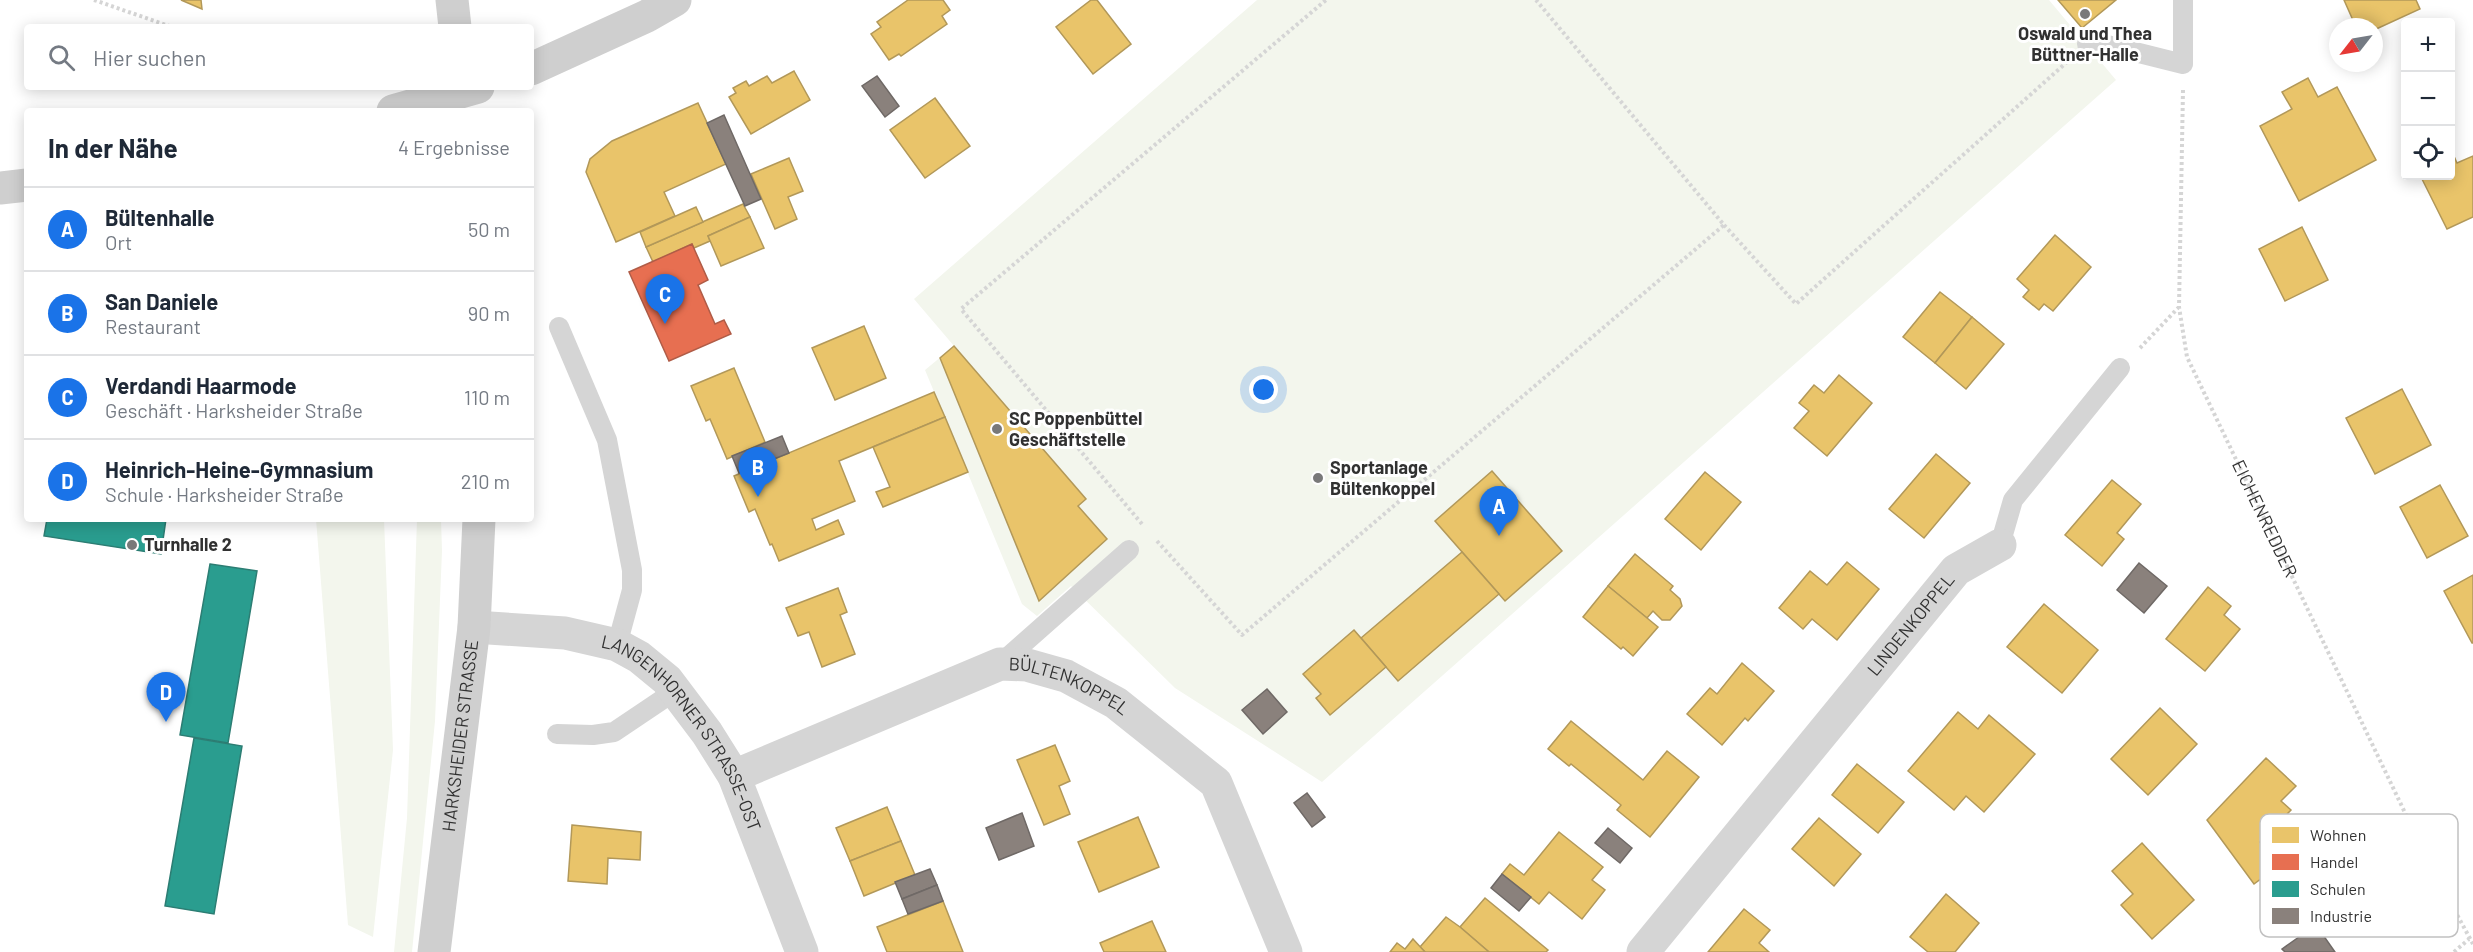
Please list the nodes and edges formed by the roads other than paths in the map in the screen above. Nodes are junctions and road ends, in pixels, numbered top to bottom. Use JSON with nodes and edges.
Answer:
{"nodes":[{"id":1,"x":452,"y":0,"type":"edge"},
{"id":2,"x":675,"y":0,"type":"edge"},
{"id":3,"x":2183,"y":0,"type":"edge"},
{"id":4,"x":455,"y":24,"type":"edge"},
{"id":5,"x":2087,"y":44,"type":"road end"},
{"id":6,"x":534,"y":68,"type":"edge"},
{"id":7,"x":468,"y":94,"type":"edge"},
{"id":8,"x":406,"y":108,"type":"edge"},
{"id":9,"x":24,"y":184,"type":"edge"},
{"id":10,"x":0,"y":188,"type":"edge"},
{"id":11,"x":559,"y":327,"type":"dead end"},
{"id":12,"x":2120,"y":368,"type":"road end"},
{"id":13,"x":478,"y":522,"type":"edge"},
{"id":14,"x":2000,"y":545,"type":"joint"},
{"id":15,"x":1129,"y":550,"type":"dead end"},
{"id":16,"x":474,"y":627,"type":"junction"},
{"id":17,"x":617,"y":645,"type":"junction"},
{"id":18,"x":1000,"y":664,"type":"junction"},
{"id":19,"x":675,"y":691,"type":"junction"},
{"id":20,"x":557,"y":734,"type":"dead end"},
{"id":21,"x":734,"y":776,"type":"junction"},
{"id":22,"x":434,"y":952,"type":"edge"},
{"id":23,"x":802,"y":952,"type":"edge"},
{"id":24,"x":1286,"y":952,"type":"edge"},
{"id":25,"x":1643,"y":952,"type":"edge"}],
"edges":[{"from":1,"to":4,"type":"main road"},
{"from":2,"to":6,"type":"main road"},
{"from":3,"to":5,"type":"lane"},
{"from":7,"to":8,"type":"main road"},
{"from":9,"to":10,"type":"main road"},
{"from":11,"to":17,"type":"lane"},
{"from":12,"to":14,"type":"lane","name":"LINDENKOPPEL"},
{"from":13,"to":16,"type":"main road","name":"HARKSHEIDER STRASSE"},
{"from":14,"to":25,"type":"street","name":"LINDENKOPPEL"},
{"from":15,"to":18,"type":"lane"},
{"from":16,"to":17,"type":"street","name":"LANGENHORNER STRASSE-OST"},
{"from":16,"to":22,"type":"main road","name":"HARKSHEIDER STRASSE"},
{"from":17,"to":19,"type":"street","name":"LANGENHORNER STRASSE-OST"},
{"from":18,"to":21,"type":"street","name":"BÜLTENKOPPEL"},
{"from":18,"to":24,"type":"street","name":"BÜLTENKOPPEL"},
{"from":19,"to":20,"type":"lane"},
{"from":19,"to":21,"type":"street","name":"LANGENHORNER STRASSE-OST"},
{"from":21,"to":23,"type":"street","name":"LANGENHORNER STRASSE-OST"}]}
